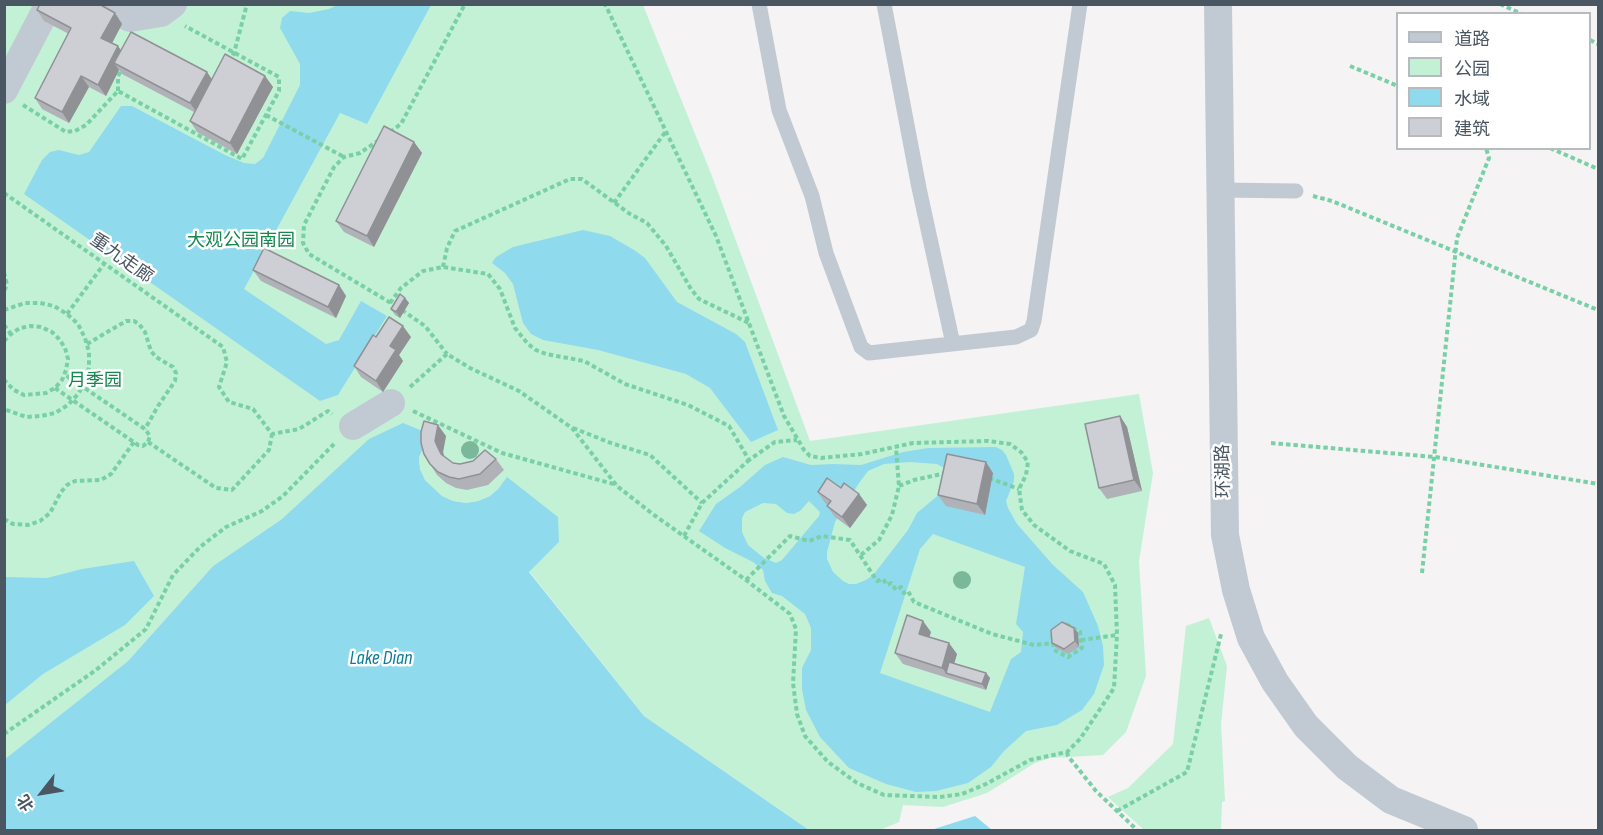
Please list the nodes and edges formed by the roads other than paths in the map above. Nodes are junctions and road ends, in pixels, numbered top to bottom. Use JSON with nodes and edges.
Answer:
{"nodes":[{"id":1,"x":48,"y":4,"type":"edge"},
{"id":2,"x":102,"y":4,"type":"edge"},
{"id":3,"x":759,"y":4,"type":"edge"},
{"id":4,"x":884,"y":4,"type":"edge"},
{"id":5,"x":1080,"y":4,"type":"edge"},
{"id":6,"x":1218,"y":4,"type":"edge"},
{"id":7,"x":167,"y":9,"type":"edge"},
{"id":8,"x":5,"y":89,"type":"edge"},
{"id":9,"x":1221,"y":190,"type":"junction"},
{"id":10,"x":1296,"y":191,"type":"road end"},
{"id":11,"x":953,"y":344,"type":"junction"},
{"id":12,"x":392,"y":402,"type":"road end"},
{"id":13,"x":353,"y":426,"type":"road end"},
{"id":14,"x":1464,"y":831,"type":"edge"}],
"edges":[{"from":1,"to":8,"type":"street"},
{"from":2,"to":7,"type":"street"},
{"from":3,"to":11,"type":"lane"},
{"from":4,"to":11,"type":"lane"},
{"from":5,"to":11,"type":"lane"},
{"from":6,"to":9,"type":"street","name":"环湖路"},
{"from":9,"to":10,"type":"lane"},
{"from":9,"to":14,"type":"street","name":"环湖路"},
{"from":12,"to":13,"type":"street"}]}
